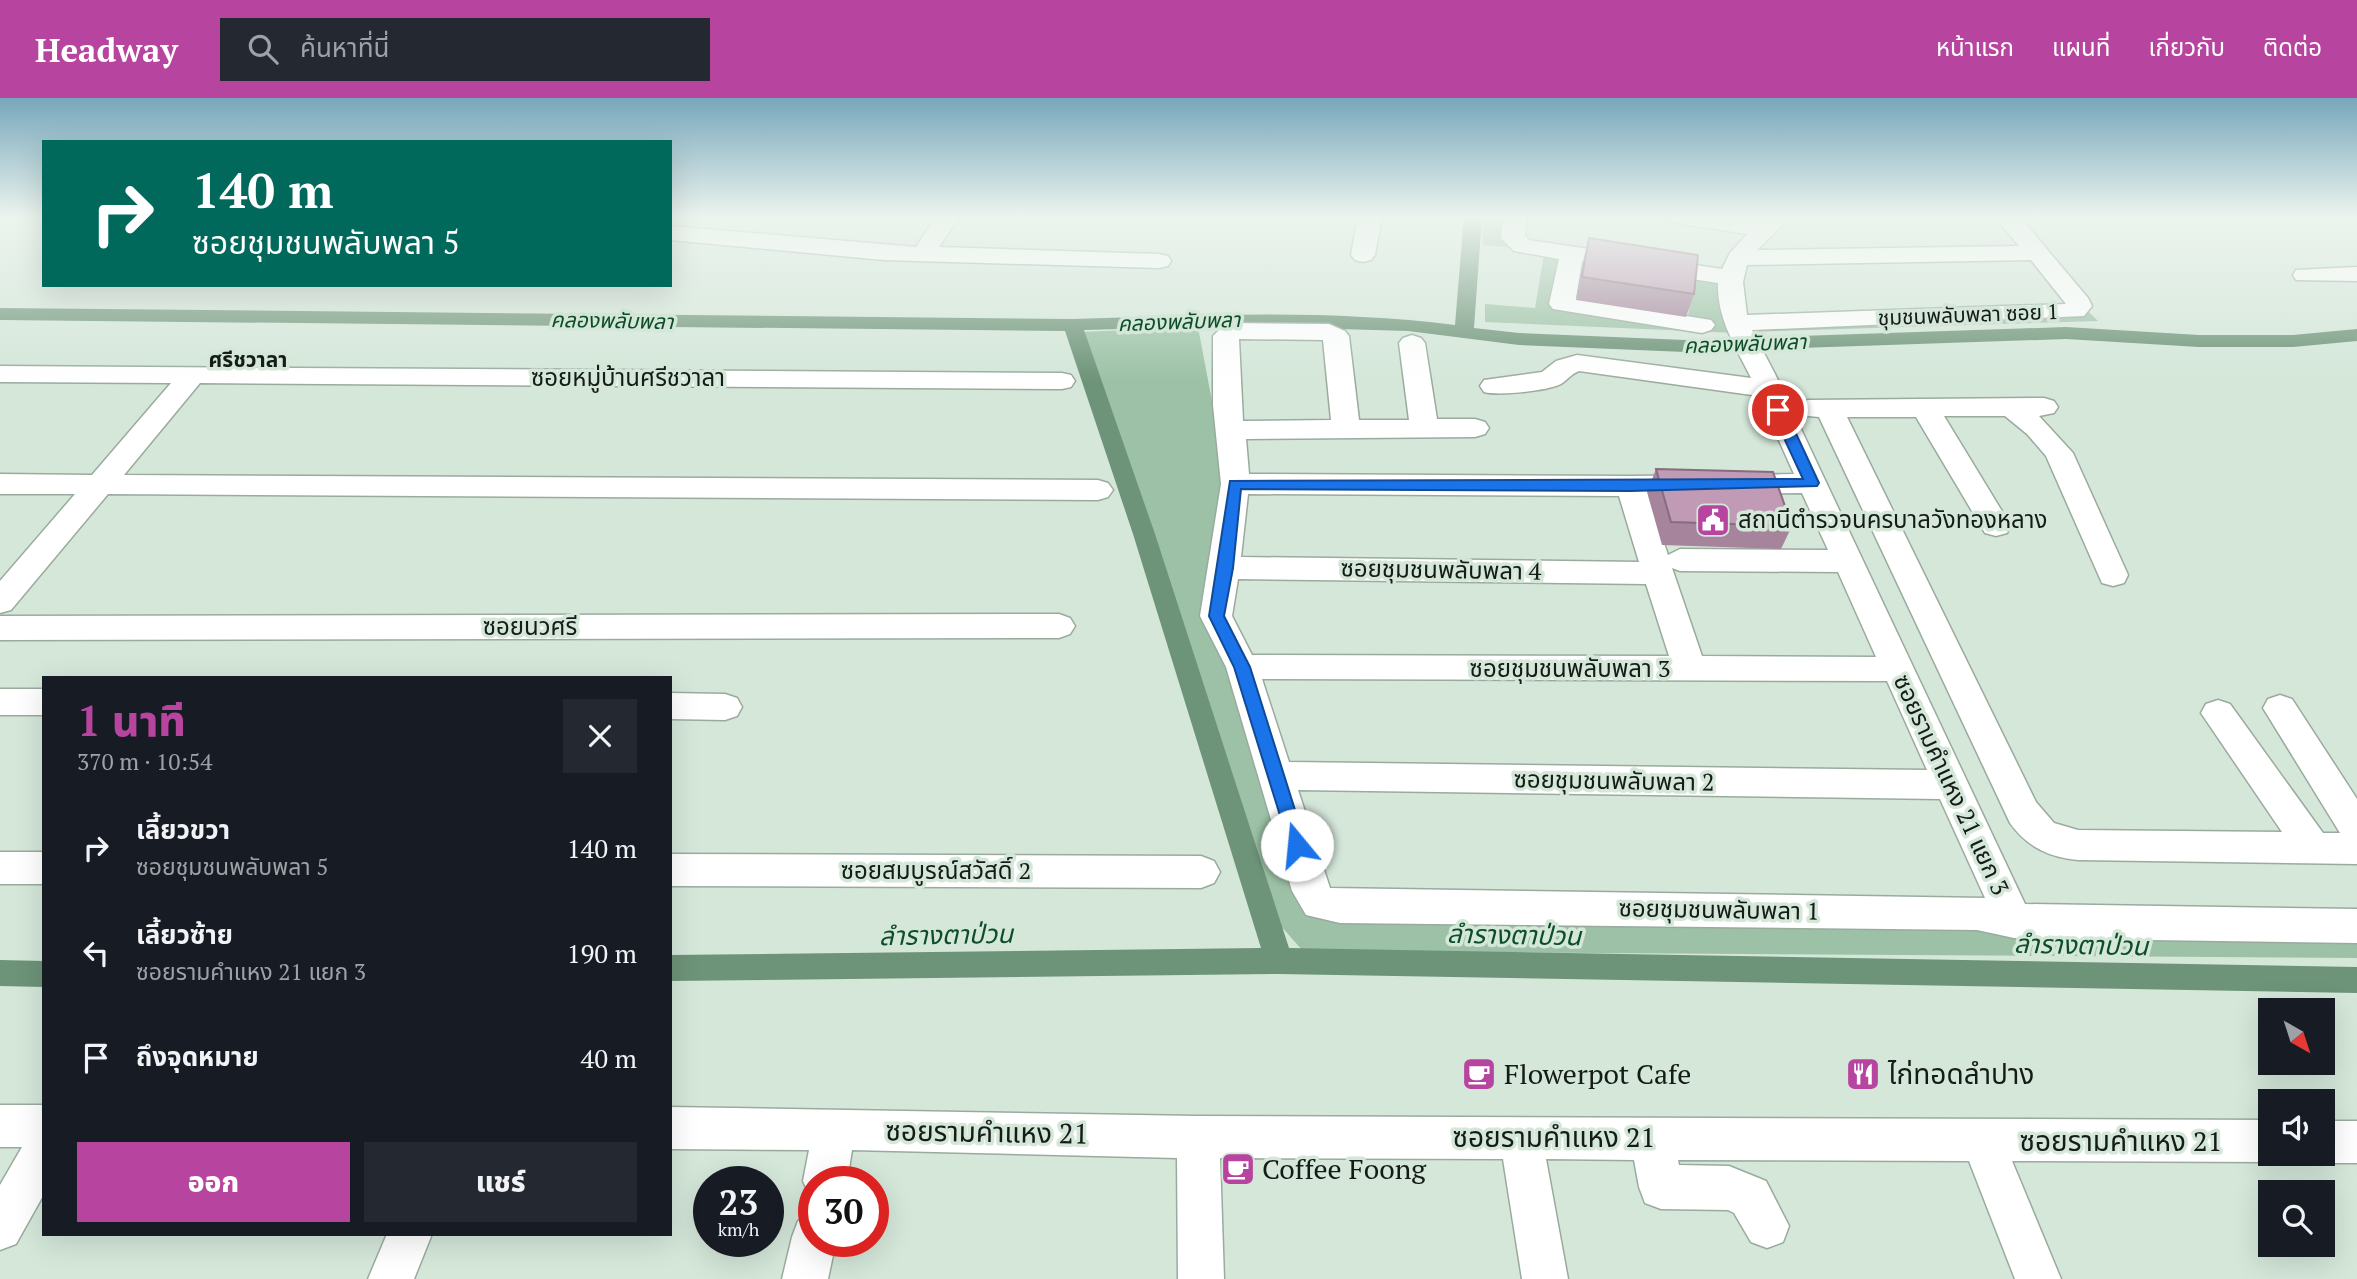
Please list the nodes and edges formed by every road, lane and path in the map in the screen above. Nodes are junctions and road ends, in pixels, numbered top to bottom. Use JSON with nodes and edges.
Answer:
{"nodes":[{"id":1,"x":1568,"y":271,"type":"edge"},
{"id":2,"x":1679,"y":271,"type":"edge"},
{"id":3,"x":1721,"y":271,"type":"edge"},
{"id":4,"x":1735,"y":271,"type":"edge"},
{"id":5,"x":2053,"y":271,"type":"edge"},
{"id":6,"x":2357,"y":274,"type":"edge"},
{"id":7,"x":2305,"y":275,"type":"dead end"},
{"id":8,"x":1703,"y":325,"type":"dead end"},
{"id":9,"x":1744,"y":340,"type":"junction"},
{"id":10,"x":1412,"y":343,"type":"dead end"},
{"id":11,"x":0,"y":374,"type":"edge"},
{"id":12,"x":193,"y":375,"type":"junction"},
{"id":13,"x":1062,"y":381,"type":"dead end"},
{"id":14,"x":1493,"y":386,"type":"dead end"},
{"id":15,"x":1773,"y":399,"type":"junction"},
{"id":16,"x":2011,"y":407,"type":"junction"},
{"id":17,"x":2044,"y":407,"type":"dead end"},
{"id":18,"x":1925,"y":408,"type":"junction"},
{"id":19,"x":1829,"y":409,"type":"junction"},
{"id":20,"x":1424,"y":428,"type":"junction"},
{"id":21,"x":1475,"y":428,"type":"dead end"},
{"id":22,"x":1346,"y":429,"type":"junction"},
{"id":23,"x":1231,"y":430,"type":"junction"},
{"id":24,"x":1812,"y":483,"type":"junction"},
{"id":25,"x":0,"y":484,"type":"edge"},
{"id":26,"x":99,"y":484,"type":"junction"},
{"id":27,"x":1235,"y":484,"type":"junction"},
{"id":28,"x":1630,"y":486,"type":"junction"},
{"id":29,"x":1098,"y":490,"type":"dead end"},
{"id":30,"x":1996,"y":526,"type":"dead end"},
{"id":31,"x":1848,"y":561,"type":"junction"},
{"id":32,"x":1669,"y":566,"type":"junction"},
{"id":33,"x":1225,"y":568,"type":"junction"},
{"id":34,"x":2113,"y":575,"type":"dead end"},
{"id":35,"x":11,"y":576,"type":"edge"},
{"id":36,"x":0,"y":602,"type":"edge"},
{"id":37,"x":1059,"y":626,"type":"dead end"},
{"id":38,"x":0,"y":628,"type":"edge"},
{"id":39,"x":1242,"y":667,"type":"junction"},
{"id":40,"x":1898,"y":669,"type":"junction"},
{"id":41,"x":1690,"y":670,"type":"junction"},
{"id":42,"x":0,"y":702,"type":"edge"},
{"id":43,"x":42,"y":702,"type":"edge"},
{"id":44,"x":672,"y":706,"type":"edge"},
{"id":45,"x":725,"y":706,"type":"dead end"},
{"id":46,"x":2280,"y":708,"type":"dead end"},
{"id":47,"x":2218,"y":713,"type":"dead end"},
{"id":48,"x":1276,"y":776,"type":"junction"},
{"id":49,"x":1952,"y":785,"type":"junction"},
{"id":50,"x":2357,"y":830,"type":"edge"},
{"id":51,"x":2313,"y":848,"type":"junction"},
{"id":52,"x":2357,"y":849,"type":"edge"},
{"id":53,"x":0,"y":868,"type":"edge"},
{"id":54,"x":42,"y":868,"type":"edge"},
{"id":55,"x":672,"y":870,"type":"edge"},
{"id":56,"x":1201,"y":872,"type":"dead end"},
{"id":57,"x":2014,"y":921,"type":"junction"},
{"id":58,"x":2357,"y":926,"type":"edge"},
{"id":59,"x":0,"y":1126,"type":"edge"},
{"id":60,"x":42,"y":1126,"type":"edge"},
{"id":61,"x":672,"y":1128,"type":"edge"},
{"id":62,"x":835,"y":1129,"type":"junction"},
{"id":63,"x":1198,"y":1137,"type":"junction"},
{"id":64,"x":1521,"y":1137,"type":"junction"},
{"id":65,"x":1652,"y":1138,"type":"junction"},
{"id":66,"x":1704,"y":1138,"type":"junction"},
{"id":67,"x":1982,"y":1140,"type":"junction"},
{"id":68,"x":2258,"y":1141,"type":"edge"},
{"id":69,"x":2335,"y":1142,"type":"edge"},
{"id":70,"x":2357,"y":1142,"type":"edge"},
{"id":71,"x":42,"y":1154,"type":"edge"},
{"id":72,"x":828,"y":1166,"type":"edge"},
{"id":73,"x":1714,"y":1187,"type":"junction"},
{"id":74,"x":1767,"y":1226,"type":"dead end"},
{"id":75,"x":0,"y":1228,"type":"edge"},
{"id":76,"x":409,"y":1236,"type":"edge"},
{"id":77,"x":810,"y":1257,"type":"edge"},
{"id":78,"x":391,"y":1279,"type":"edge"},
{"id":79,"x":805,"y":1279,"type":"edge"},
{"id":80,"x":1201,"y":1279,"type":"edge"},
{"id":81,"x":1545,"y":1279,"type":"edge"},
{"id":82,"x":2038,"y":1279,"type":"edge"}],
"edges":[{"from":1,"to":8,"type":"street"},
{"from":2,"to":3,"type":"street"},
{"from":4,"to":9,"type":"street","name":"ซอยรามคำแหง 21 แยก 3"},
{"from":5,"to":9,"type":"street","name":"ชุมชนพลับพลา ซอย 1"},
{"from":6,"to":7,"type":"street"},
{"from":9,"to":15,"type":"street","name":"ซอยรามคำแหง 21 แยก 3"},
{"from":10,"to":20,"type":"street"},
{"from":11,"to":12,"type":"street","name":"ซอยหมู่บ้านศรีชวาลา"},
{"from":12,"to":13,"type":"street","name":"ซอยหมู่บ้านศรีชวาลา"},
{"from":12,"to":26,"type":"street"},
{"from":14,"to":15,"type":"street"},
{"from":15,"to":19,"type":"street"},
{"from":15,"to":24,"type":"street","name":"ซอยรามคำแหง 21 แยก 3"},
{"from":16,"to":17,"type":"street"},
{"from":16,"to":18,"type":"street"},
{"from":16,"to":34,"type":"lane"},
{"from":18,"to":19,"type":"street"},
{"from":18,"to":30,"type":"street"},
{"from":19,"to":51,"type":"street"},
{"from":20,"to":21,"type":"street"},
{"from":20,"to":22,"type":"street"},
{"from":22,"to":23,"type":"street"},
{"from":22,"to":23,"type":"street"},
{"from":23,"to":27,"type":"street"},
{"from":24,"to":28,"type":"street"},
{"from":24,"to":31,"type":"street","name":"ซอยรามคำแหง 21 แยก 3"},
{"from":25,"to":26,"type":"street"},
{"from":26,"to":29,"type":"street"},
{"from":26,"to":35,"type":"street"},
{"from":27,"to":28,"type":"street"},
{"from":27,"to":33,"type":"street"},
{"from":28,"to":32,"type":"street"},
{"from":31,"to":32,"type":"street","name":"ซอยชุมชนพลับพลา 4"},
{"from":31,"to":40,"type":"street","name":"ซอยรามคำแหง 21 แยก 3"},
{"from":32,"to":33,"type":"street","name":"ซอยชุมชนพลับพลา 4"},
{"from":32,"to":41,"type":"street"},
{"from":33,"to":39,"type":"street"},
{"from":35,"to":36,"type":"street"},
{"from":37,"to":38,"type":"street","name":"ซอยนวศรี"},
{"from":39,"to":41,"type":"street","name":"ซอยชุมชนพลับพลา 3"},
{"from":39,"to":48,"type":"street"},
{"from":40,"to":41,"type":"street","name":"ซอยชุมชนพลับพลา 3"},
{"from":40,"to":49,"type":"street","name":"ซอยรามคำแหง 21 แยก 3"},
{"from":42,"to":43,"type":"street"},
{"from":44,"to":45,"type":"street"},
{"from":46,"to":50,"type":"street"},
{"from":47,"to":51,"type":"street"},
{"from":48,"to":49,"type":"street","name":"ซอยชุมชนพลับพลา 2"},
{"from":48,"to":57,"type":"street","name":"ซอยชุมชนพลับพลา 1"},
{"from":49,"to":57,"type":"street","name":"ซอยรามคำแหง 21 แยก 3"},
{"from":51,"to":52,"type":"street"},
{"from":53,"to":54,"type":"street"},
{"from":55,"to":56,"type":"street","name":"ซอยสมบูรณ์สวัสดิ์ 2"},
{"from":57,"to":58,"type":"street","name":"ซอยรามคำแหง 21 แยก 3"},
{"from":59,"to":60,"type":"street"},
{"from":61,"to":62,"type":"street","name":"ซอยรามคำแหง 21"},
{"from":62,"to":63,"type":"street","name":"ซอยรามคำแหง 21"},
{"from":62,"to":72,"type":"street"},
{"from":63,"to":64,"type":"street","name":"ซอยรามคำแหง 21"},
{"from":63,"to":80,"type":"street"},
{"from":64,"to":65,"type":"street","name":"ซอยรามคำแหง 21"},
{"from":64,"to":81,"type":"street"},
{"from":65,"to":66,"type":"street","name":"ซอยรามคำแหง 21"},
{"from":65,"to":73,"type":"street"},
{"from":66,"to":67,"type":"street","name":"ซอยรามคำแหง 21"},
{"from":66,"to":73,"type":"street"},
{"from":67,"to":68,"type":"street","name":"ซอยรามคำแหง 21"},
{"from":67,"to":82,"type":"street"},
{"from":69,"to":70,"type":"street"},
{"from":71,"to":75,"type":"street"},
{"from":73,"to":74,"type":"street"},
{"from":76,"to":78,"type":"street"},
{"from":77,"to":79,"type":"street"}]}
